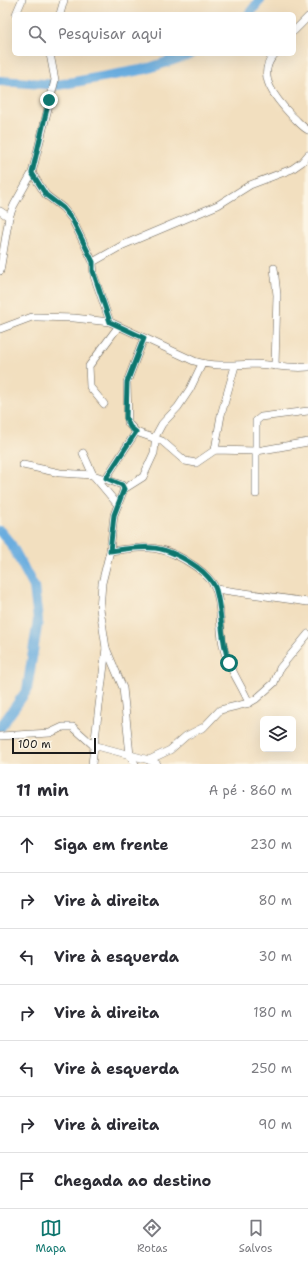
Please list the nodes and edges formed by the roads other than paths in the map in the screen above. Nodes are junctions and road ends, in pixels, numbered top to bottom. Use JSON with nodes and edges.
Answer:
{"nodes":[{"id":1,"x":22,"y":0,"type":"edge"},
{"id":2,"x":64,"y":0,"type":"edge"},
{"id":3,"x":17,"y":12,"type":"edge"},
{"id":4,"x":61,"y":12,"type":"edge"},
{"id":5,"x":308,"y":17,"type":"edge"},
{"id":6,"x":296,"y":29,"type":"edge"},
{"id":7,"x":50,"y":56,"type":"edge"},
{"id":8,"x":273,"y":56,"type":"edge"},
{"id":9,"x":308,"y":130,"type":"edge"},
{"id":10,"x":308,"y":155,"type":"edge"},
{"id":11,"x":32,"y":173,"type":"junction"},
{"id":12,"x":0,"y":211,"type":"edge"},
{"id":13,"x":9,"y":216,"type":"junction"},
{"id":14,"x":0,"y":261,"type":"edge"},
{"id":15,"x":93,"y":262,"type":"junction"},
{"id":16,"x":274,"y":268,"type":"dead end"},
{"id":17,"x":0,"y":271,"type":"edge"},
{"id":18,"x":110,"y":322,"type":"junction"},
{"id":19,"x":0,"y":324,"type":"edge"},
{"id":20,"x":118,"y":327,"type":"junction"},
{"id":21,"x":0,"y":329,"type":"edge"},
{"id":22,"x":144,"y":338,"type":"junction"},
{"id":23,"x":202,"y":364,"type":"junction"},
{"id":24,"x":235,"y":366,"type":"junction"},
{"id":25,"x":275,"y":366,"type":"junction"},
{"id":26,"x":308,"y":368,"type":"edge"},
{"id":27,"x":104,"y":404,"type":"dead end"},
{"id":28,"x":308,"y":411,"type":"edge"},
{"id":29,"x":136,"y":432,"type":"junction"},
{"id":30,"x":154,"y":440,"type":"junction"},
{"id":31,"x":308,"y":442,"type":"edge"},
{"id":32,"x":215,"y":450,"type":"junction"},
{"id":33,"x":257,"y":450,"type":"junction"},
{"id":34,"x":83,"y":453,"type":"dead end"},
{"id":35,"x":23,"y":465,"type":"dead end"},
{"id":36,"x":93,"y":475,"type":"junction"},
{"id":37,"x":106,"y":478,"type":"junction"},
{"id":38,"x":124,"y":489,"type":"junction"},
{"id":39,"x":256,"y":494,"type":"dead end"},
{"id":40,"x":118,"y":505,"type":"junction"},
{"id":41,"x":110,"y":551,"type":"junction"},
{"id":42,"x":216,"y":589,"type":"junction"},
{"id":43,"x":308,"y":602,"type":"edge"},
{"id":44,"x":308,"y":634,"type":"edge"},
{"id":45,"x":106,"y":648,"type":"junction"},
{"id":46,"x":249,"y":703,"type":"junction"},
{"id":47,"x":0,"y":736,"type":"edge"},
{"id":48,"x":94,"y":745,"type":"junction"},
{"id":49,"x":130,"y":756,"type":"junction"},
{"id":50,"x":149,"y":760,"type":"junction"},
{"id":51,"x":92,"y":764,"type":"edge"},
{"id":52,"x":135,"y":764,"type":"edge"},
{"id":53,"x":157,"y":764,"type":"edge"}],
"edges":[{"from":1,"to":3,"type":"street"},
{"from":2,"to":4,"type":"street"},
{"from":5,"to":6,"type":"street"},
{"from":7,"to":11,"type":"street"},
{"from":8,"to":9,"type":"street"},
{"from":10,"to":15,"type":"street"},
{"from":11,"to":13,"type":"street"},
{"from":11,"to":15,"type":"street"},
{"from":12,"to":13,"type":"street"},
{"from":13,"to":14,"type":"street"},
{"from":14,"to":17,"type":"street"},
{"from":15,"to":18,"type":"street"},
{"from":16,"to":25,"type":"street"},
{"from":18,"to":20,"type":"street"},
{"from":18,"to":21,"type":"street"},
{"from":19,"to":21,"type":"street"},
{"from":20,"to":22,"type":"street"},
{"from":20,"to":27,"type":"street"},
{"from":22,"to":23,"type":"street"},
{"from":22,"to":29,"type":"street"},
{"from":23,"to":24,"type":"street"},
{"from":23,"to":30,"type":"street"},
{"from":24,"to":25,"type":"street"},
{"from":24,"to":32,"type":"street"},
{"from":25,"to":26,"type":"street"},
{"from":28,"to":33,"type":"street"},
{"from":29,"to":30,"type":"street"},
{"from":29,"to":37,"type":"street"},
{"from":30,"to":32,"type":"street"},
{"from":30,"to":38,"type":"street"},
{"from":31,"to":33,"type":"street"},
{"from":32,"to":33,"type":"street"},
{"from":33,"to":39,"type":"street"},
{"from":34,"to":36,"type":"street"},
{"from":35,"to":36,"type":"street"},
{"from":36,"to":37,"type":"street"},
{"from":36,"to":40,"type":"street"},
{"from":37,"to":38,"type":"street"},
{"from":38,"to":40,"type":"street"},
{"from":40,"to":41,"type":"street"},
{"from":41,"to":42,"type":"street"},
{"from":41,"to":45,"type":"street"},
{"from":42,"to":43,"type":"street"},
{"from":42,"to":46,"type":"street"},
{"from":44,"to":46,"type":"street"},
{"from":45,"to":48,"type":"street"},
{"from":45,"to":49,"type":"street"},
{"from":46,"to":50,"type":"street"},
{"from":47,"to":48,"type":"street"},
{"from":48,"to":49,"type":"street"},
{"from":48,"to":51,"type":"street"},
{"from":49,"to":50,"type":"street"},
{"from":49,"to":52,"type":"street"},
{"from":50,"to":53,"type":"street"}]}
